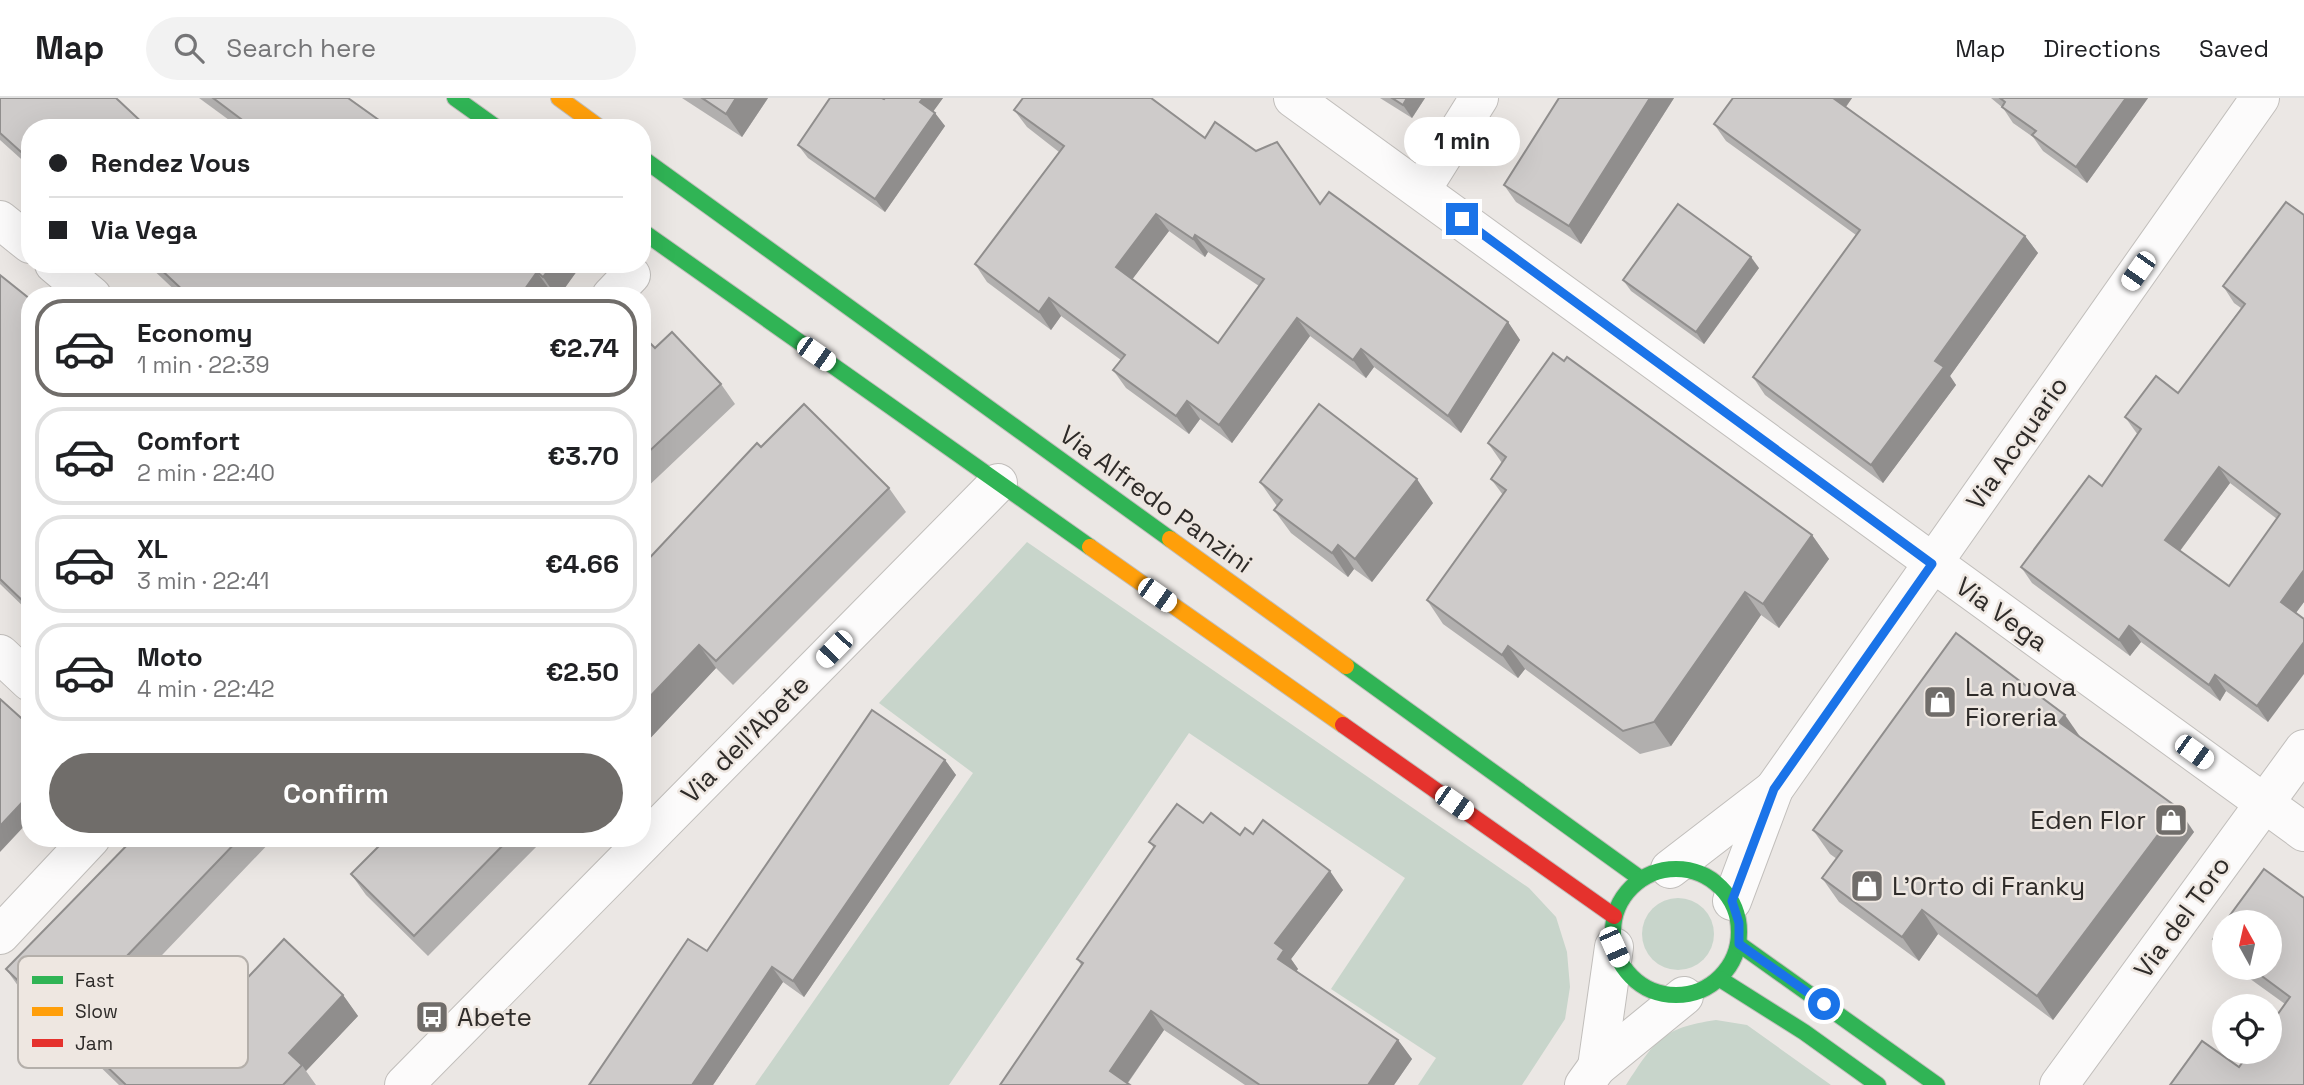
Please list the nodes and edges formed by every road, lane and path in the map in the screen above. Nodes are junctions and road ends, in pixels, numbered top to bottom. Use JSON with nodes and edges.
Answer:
{"nodes":[{"id":1,"x":456,"y":98,"type":"edge"},
{"id":2,"x":559,"y":98,"type":"edge"},
{"id":3,"x":1293,"y":98,"type":"edge"},
{"id":4,"x":1479,"y":98,"type":"edge"},
{"id":5,"x":2260,"y":98,"type":"edge"},
{"id":6,"x":485,"y":119,"type":"edge"},
{"id":7,"x":588,"y":119,"type":"edge"},
{"id":8,"x":651,"y":164,"type":"edge"},
{"id":9,"x":1422,"y":189,"type":"junction"},
{"id":10,"x":0,"y":220,"type":"edge"},
{"id":11,"x":651,"y":236,"type":"edge"},
{"id":12,"x":21,"y":237,"type":"edge"},
{"id":13,"x":65,"y":273,"type":"edge"},
{"id":14,"x":81,"y":287,"type":"edge"},
{"id":15,"x":998,"y":483,"type":"junction"},
{"id":16,"x":1932,"y":564,"type":"junction"},
{"id":17,"x":0,"y":654,"type":"edge"},
{"id":18,"x":21,"y":674,"type":"edge"},
{"id":19,"x":2304,"y":749,"type":"edge"},
{"id":20,"x":1774,"y":789,"type":"junction"},
{"id":21,"x":2265,"y":803,"type":"junction"},
{"id":22,"x":2304,"y":831,"type":"edge"},
{"id":23,"x":651,"y":835,"type":"edge"},
{"id":24,"x":83,"y":847,"type":"edge"},
{"id":25,"x":639,"y":847,"type":"edge"},
{"id":26,"x":1656,"y":874,"type":"junction"},
{"id":27,"x":1732,"y":901,"type":"junction"},
{"id":28,"x":1614,"y":932,"type":"junction"},
{"id":29,"x":0,"y":935,"type":"edge"},
{"id":30,"x":1739,"y":944,"type":"junction"},
{"id":31,"x":1720,"y":979,"type":"junction"},
{"id":32,"x":1684,"y":996,"type":"junction"},
{"id":33,"x":1590,"y":1076,"type":"edge"},
{"id":34,"x":404,"y":1085,"type":"edge"},
{"id":35,"x":1878,"y":1085,"type":"edge"},
{"id":36,"x":1937,"y":1085,"type":"edge"},
{"id":37,"x":2059,"y":1085,"type":"edge"}],
"edges":[{"from":1,"to":6,"type":"main road"},
{"from":2,"to":7,"type":"main road"},
{"from":3,"to":9,"type":"street","name":"Via Vega"},
{"from":4,"to":9,"type":"street"},
{"from":5,"to":16,"type":"street","name":"Via Acquario"},
{"from":8,"to":26,"type":"main road","name":"Via Alfredo Panzini"},
{"from":9,"to":16,"type":"street","name":"Via Vega"},
{"from":10,"to":12,"type":"street"},
{"from":11,"to":15,"type":"main road"},
{"from":13,"to":14,"type":"street"},
{"from":15,"to":23,"type":"street","name":"Via dell'Abete"},
{"from":15,"to":28,"type":"main road"},
{"from":16,"to":20,"type":"street","name":"Via Acquario"},
{"from":16,"to":21,"type":"street","name":"Via Vega"},
{"from":17,"to":18,"type":"street"},
{"from":19,"to":21,"type":"street","name":"Via del Toro"},
{"from":20,"to":26,"type":"street","name":"Via Acquario"},
{"from":20,"to":27,"type":"street","name":"Via Acquario"},
{"from":21,"to":22,"type":"street","name":"Via Vega"},
{"from":21,"to":37,"type":"street","name":"Via del Toro"},
{"from":24,"to":29,"type":"street"},
{"from":25,"to":34,"type":"street","name":"Via dell'Abete"},
{"from":26,"to":27,"type":"main road","name":"Via Alfredo Panzini"},
{"from":26,"to":28,"type":"main road"},
{"from":27,"to":30,"type":"main road"},
{"from":28,"to":32,"type":"main road"},
{"from":28,"to":33,"type":"street"},
{"from":30,"to":31,"type":"main road"},
{"from":30,"to":36,"type":"main road"},
{"from":31,"to":32,"type":"main road"},
{"from":31,"to":35,"type":"main road"},
{"from":32,"to":33,"type":"street"}]}
